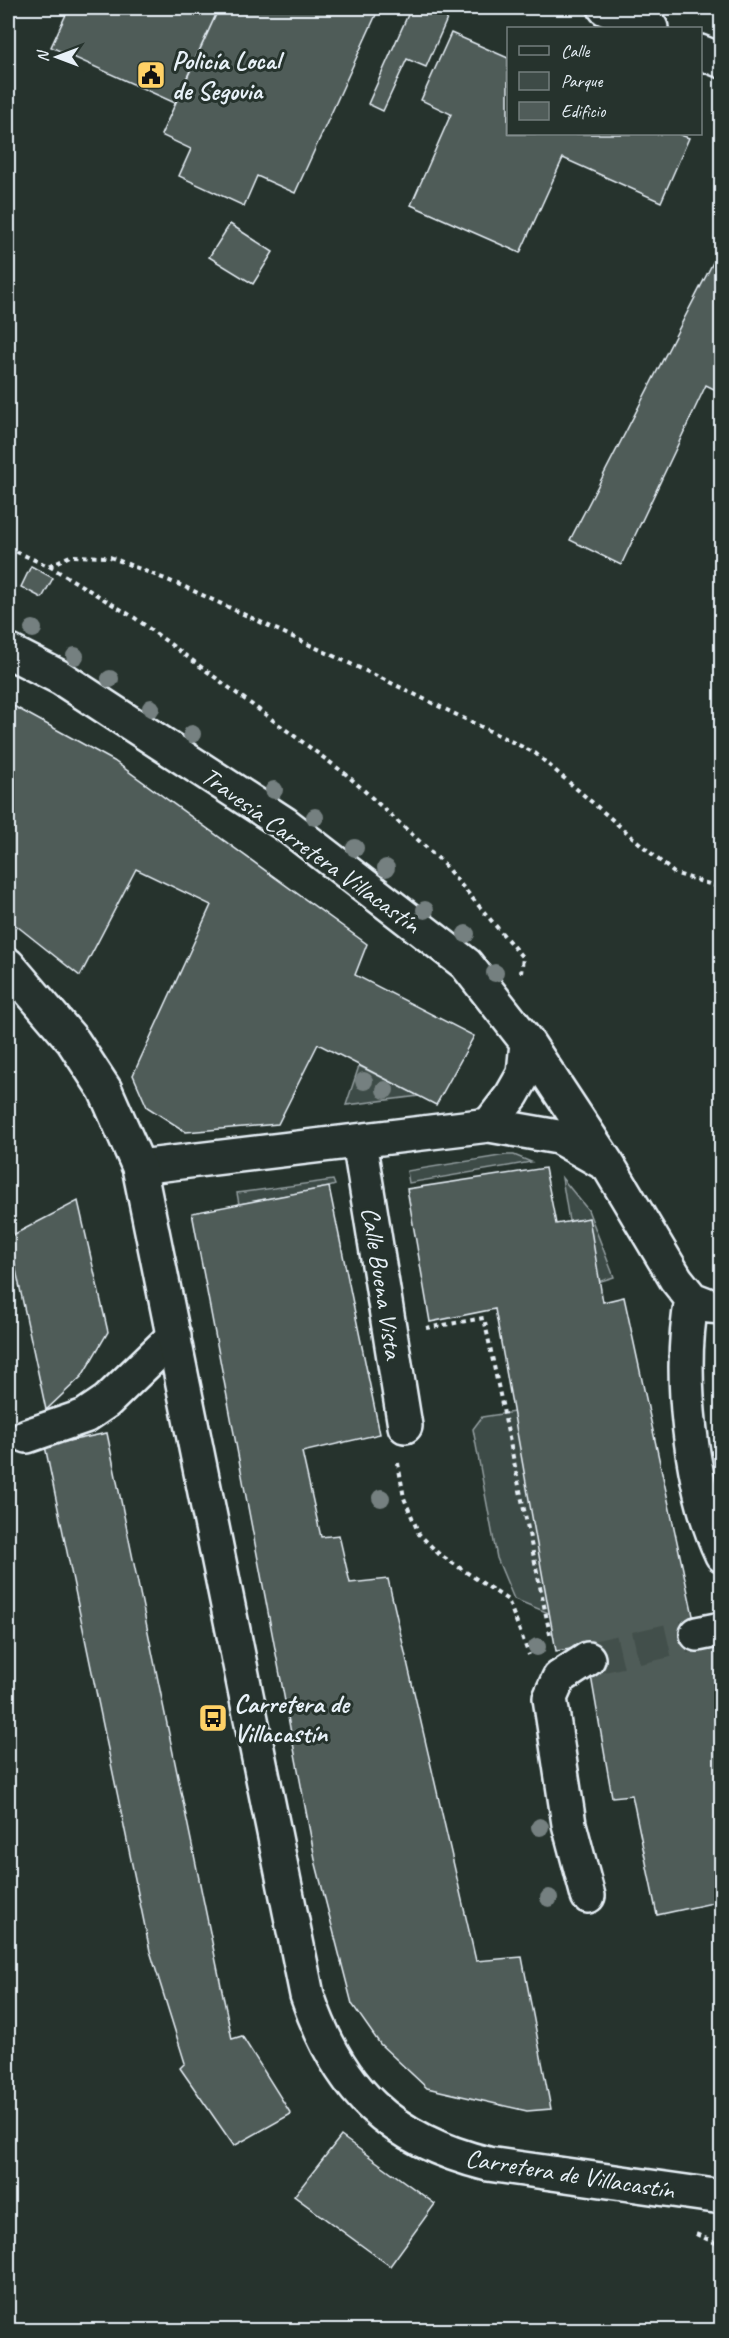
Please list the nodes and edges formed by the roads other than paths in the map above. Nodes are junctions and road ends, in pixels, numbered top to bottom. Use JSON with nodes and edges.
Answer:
{"nodes":[{"id":1,"x":605,"y":8,"type":"edge"},
{"id":2,"x":649,"y":27,"type":"edge"},
{"id":3,"x":702,"y":53,"type":"edge"},
{"id":4,"x":722,"y":61,"type":"edge"},
{"id":5,"x":8,"y":651,"type":"edge"},
{"id":6,"x":8,"y":965,"type":"edge"},
{"id":7,"x":527,"y":1042,"type":"junction"},
{"id":8,"x":489,"y":1125,"type":"junction"},
{"id":9,"x":359,"y":1141,"type":"junction"},
{"id":10,"x":608,"y":1165,"type":"junction"},
{"id":11,"x":139,"y":1167,"type":"junction"},
{"id":12,"x":707,"y":1303,"type":"edge"},
{"id":13,"x":174,"y":1336,"type":"junction"},
{"id":14,"x":405,"y":1426,"type":"road end"},
{"id":15,"x":27,"y":1436,"type":"dead end"},
{"id":16,"x":722,"y":1555,"type":"edge"},
{"id":17,"x":588,"y":1659,"type":"tunnel mouth"},
{"id":18,"x":588,"y":1896,"type":"dead end"},
{"id":19,"x":722,"y":2197,"type":"edge"}],
"edges":[{"from":1,"to":2,"type":"street"},
{"from":3,"to":4,"type":"street"},
{"from":5,"to":7,"type":"street","name":"Travesía Carretera Villacastín"},
{"from":6,"to":11,"type":"street","name":"Carretera de Villacastín"},
{"from":7,"to":8,"type":"street"},
{"from":7,"to":10,"type":"street"},
{"from":8,"to":9,"type":"street"},
{"from":8,"to":10,"type":"street"},
{"from":9,"to":11,"type":"street"},
{"from":9,"to":14,"type":"street","name":"Calle Buena Vista"},
{"from":10,"to":12,"type":"street"},
{"from":11,"to":13,"type":"street","name":"Carretera de Villacastín"},
{"from":12,"to":16,"type":"street"},
{"from":13,"to":15,"type":"street"},
{"from":13,"to":19,"type":"street","name":"Carretera de Villacastín"},
{"from":17,"to":18,"type":"street"}]}
